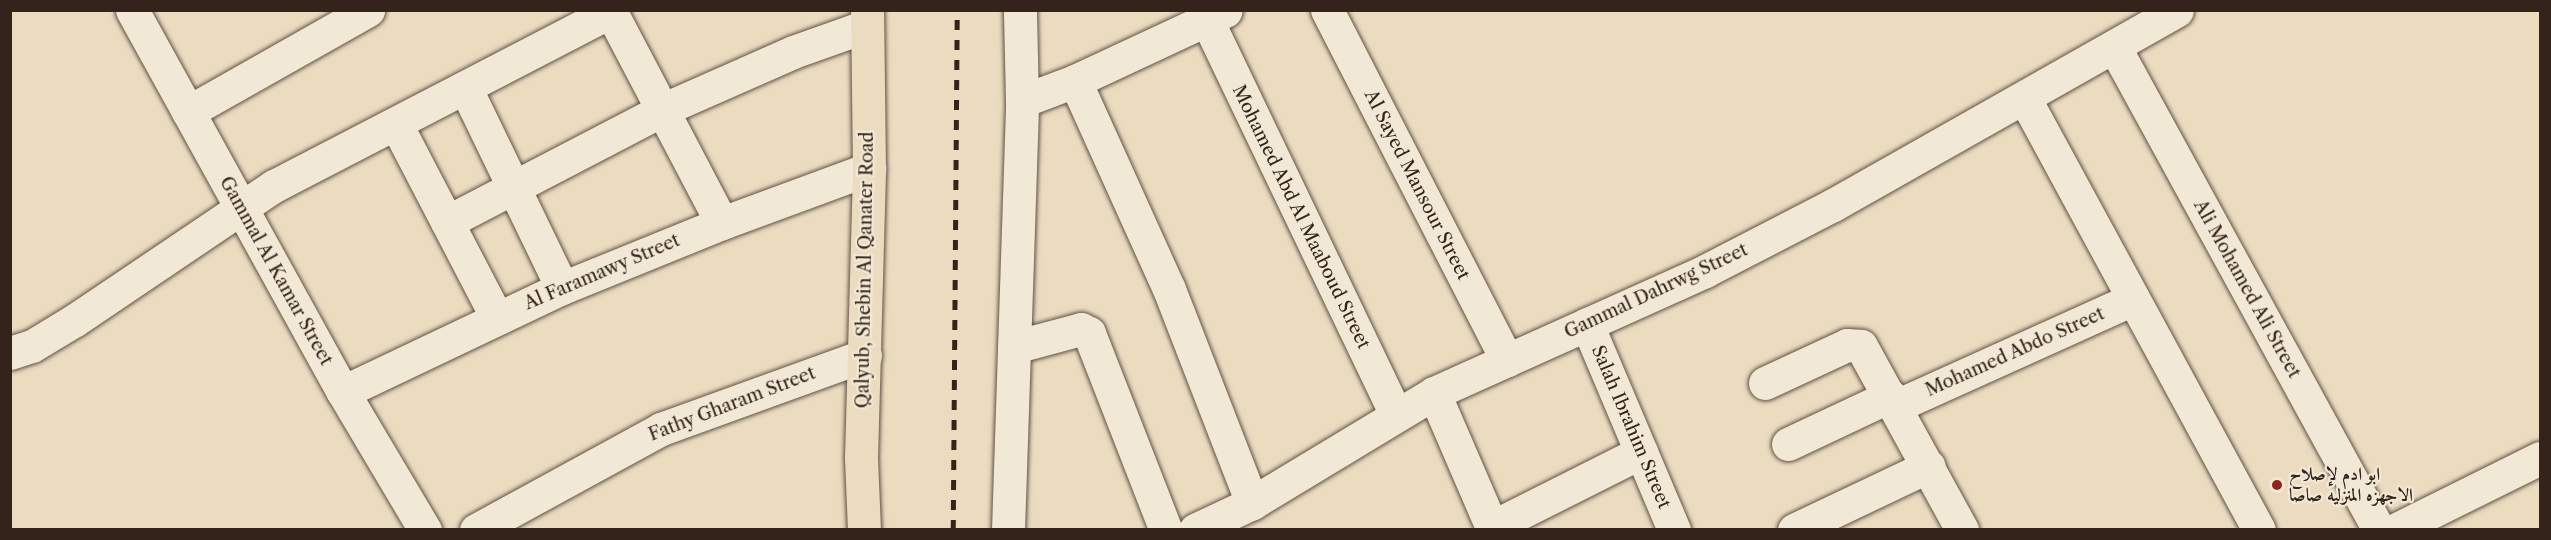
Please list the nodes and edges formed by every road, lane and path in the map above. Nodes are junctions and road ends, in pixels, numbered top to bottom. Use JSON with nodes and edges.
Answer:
{"nodes":[{"id":1,"x":132,"y":10,"type":"edge"},
{"id":2,"x":368,"y":10,"type":"edge"},
{"id":3,"x":1020,"y":10,"type":"edge"},
{"id":4,"x":1327,"y":10,"type":"edge"},
{"id":5,"x":2177,"y":10,"type":"edge"},
{"id":6,"x":612,"y":11,"type":"edge"},
{"id":7,"x":1217,"y":15,"type":"edge"},
{"id":8,"x":866,"y":18,"type":"edge"},
{"id":9,"x":2115,"y":48,"type":"junction"},
{"id":10,"x":1075,"y":81,"type":"junction"},
{"id":11,"x":466,"y":89,"type":"junction"},
{"id":12,"x":2025,"y":99,"type":"junction"},
{"id":13,"x":1022,"y":101,"type":"junction"},
{"id":14,"x":664,"y":109,"type":"junction"},
{"id":15,"x":188,"y":112,"type":"junction"},
{"id":16,"x":396,"y":124,"type":"junction"},
{"id":17,"x":869,"y":169,"type":"junction"},
{"id":18,"x":514,"y":188,"type":"junction"},
{"id":19,"x":240,"y":206,"type":"junction"},
{"id":20,"x":447,"y":222,"type":"junction"},
{"id":21,"x":722,"y":223,"type":"junction"},
{"id":22,"x":562,"y":288,"type":"junction"},
{"id":23,"x":2133,"y":299,"type":"junction"},
{"id":24,"x":497,"y":318,"type":"junction"},
{"id":25,"x":1587,"y":324,"type":"junction"},
{"id":26,"x":1014,"y":347,"type":"junction"},
{"id":27,"x":10,"y":353,"type":"edge"},
{"id":28,"x":865,"y":355,"type":"junction"},
{"id":29,"x":1507,"y":360,"type":"junction"},
{"id":30,"x":1765,"y":383,"type":"dead end"},
{"id":31,"x":343,"y":392,"type":"junction"},
{"id":32,"x":1434,"y":393,"type":"junction"},
{"id":33,"x":1893,"y":401,"type":"junction"},
{"id":34,"x":1396,"y":414,"type":"junction"},
{"id":35,"x":1788,"y":444,"type":"dead end"},
{"id":36,"x":1641,"y":452,"type":"junction"},
{"id":37,"x":2541,"y":458,"type":"edge"},
{"id":38,"x":1929,"y":466,"type":"junction"},
{"id":39,"x":1252,"y":502,"type":"junction"},
{"id":40,"x":1493,"y":528,"type":"edge"},
{"id":41,"x":425,"y":530,"type":"edge"},
{"id":42,"x":476,"y":530,"type":"edge"},
{"id":43,"x":864,"y":530,"type":"edge"},
{"id":44,"x":1008,"y":530,"type":"edge"},
{"id":45,"x":1166,"y":530,"type":"edge"},
{"id":46,"x":1195,"y":530,"type":"edge"},
{"id":47,"x":1674,"y":530,"type":"edge"},
{"id":48,"x":1794,"y":530,"type":"edge"},
{"id":49,"x":1962,"y":530,"type":"edge"},
{"id":50,"x":2259,"y":530,"type":"edge"},
{"id":51,"x":2379,"y":530,"type":"edge"},
{"id":52,"x":2395,"y":530,"type":"edge"}],
"edges":[{"from":1,"to":15,"type":"street","name":"Gammal Al Kamar Street"},
{"from":2,"to":15,"type":"street"},
{"from":3,"to":13,"type":"street"},
{"from":4,"to":29,"type":"street","name":"Al Sayed Mansour Street"},
{"from":5,"to":9,"type":"street","name":"Gammal Dahrwg Street"},
{"from":6,"to":11,"type":"street"},
{"from":6,"to":14,"type":"street"},
{"from":7,"to":10,"type":"street"},
{"from":7,"to":34,"type":"street","name":"Mohamed Abd Al Maaboud Street"},
{"from":8,"to":14,"type":"street"},
{"from":8,"to":17,"type":"main road","name":"Qalyub, Shebin Al Qanater Road"},
{"from":9,"to":12,"type":"street","name":"Gammal Dahrwg Street"},
{"from":9,"to":51,"type":"street","name":"Ali Mohamed Ali Street"},
{"from":10,"to":13,"type":"street"},
{"from":10,"to":39,"type":"street"},
{"from":11,"to":16,"type":"street"},
{"from":11,"to":18,"type":"street"},
{"from":12,"to":23,"type":"street"},
{"from":12,"to":25,"type":"street","name":"Gammal Dahrwg Street"},
{"from":13,"to":26,"type":"street"},
{"from":14,"to":18,"type":"street"},
{"from":14,"to":21,"type":"street"},
{"from":15,"to":19,"type":"street","name":"Gammal Al Kamar Street"},
{"from":16,"to":19,"type":"street"},
{"from":16,"to":20,"type":"street"},
{"from":17,"to":21,"type":"street","name":"Al Faramawy Street"},
{"from":17,"to":28,"type":"main road","name":"Qalyub, Shebin Al Qanater Road"},
{"from":18,"to":20,"type":"street"},
{"from":18,"to":22,"type":"street"},
{"from":19,"to":27,"type":"street"},
{"from":19,"to":31,"type":"street","name":"Gammal Al Kamar Street"},
{"from":20,"to":24,"type":"street"},
{"from":21,"to":22,"type":"street","name":"Al Faramawy Street"},
{"from":22,"to":24,"type":"street","name":"Al Faramawy Street"},
{"from":23,"to":33,"type":"street","name":"Mohamed Abdo Street"},
{"from":23,"to":50,"type":"street"},
{"from":24,"to":31,"type":"street","name":"Al Faramawy Street"},
{"from":25,"to":29,"type":"street","name":"Gammal Dahrwg Street"},
{"from":25,"to":36,"type":"street","name":"Salah Ibrahim Street"},
{"from":26,"to":44,"type":"street"},
{"from":26,"to":45,"type":"street"},
{"from":28,"to":42,"type":"street","name":"Fathy Gharam Street"},
{"from":28,"to":43,"type":"main road","name":"Qalyub, Shebin Al Qanater Road"},
{"from":29,"to":32,"type":"street","name":"Gammal Dahrwg Street"},
{"from":30,"to":33,"type":"street"},
{"from":31,"to":41,"type":"street","name":"Gammal Al Kamar Street"},
{"from":32,"to":34,"type":"street","name":"Gammal Dahrwg Street"},
{"from":32,"to":40,"type":"street"},
{"from":33,"to":35,"type":"street","name":"Mohamed Abdo Street"},
{"from":33,"to":38,"type":"street"},
{"from":34,"to":39,"type":"street","name":"Gammal Dahrwg Street"},
{"from":36,"to":40,"type":"street"},
{"from":36,"to":47,"type":"street","name":"Salah Ibrahim Street"},
{"from":37,"to":52,"type":"street"},
{"from":38,"to":48,"type":"street"},
{"from":38,"to":49,"type":"street"},
{"from":39,"to":46,"type":"street","name":"Gammal Dahrwg Street"}]}
